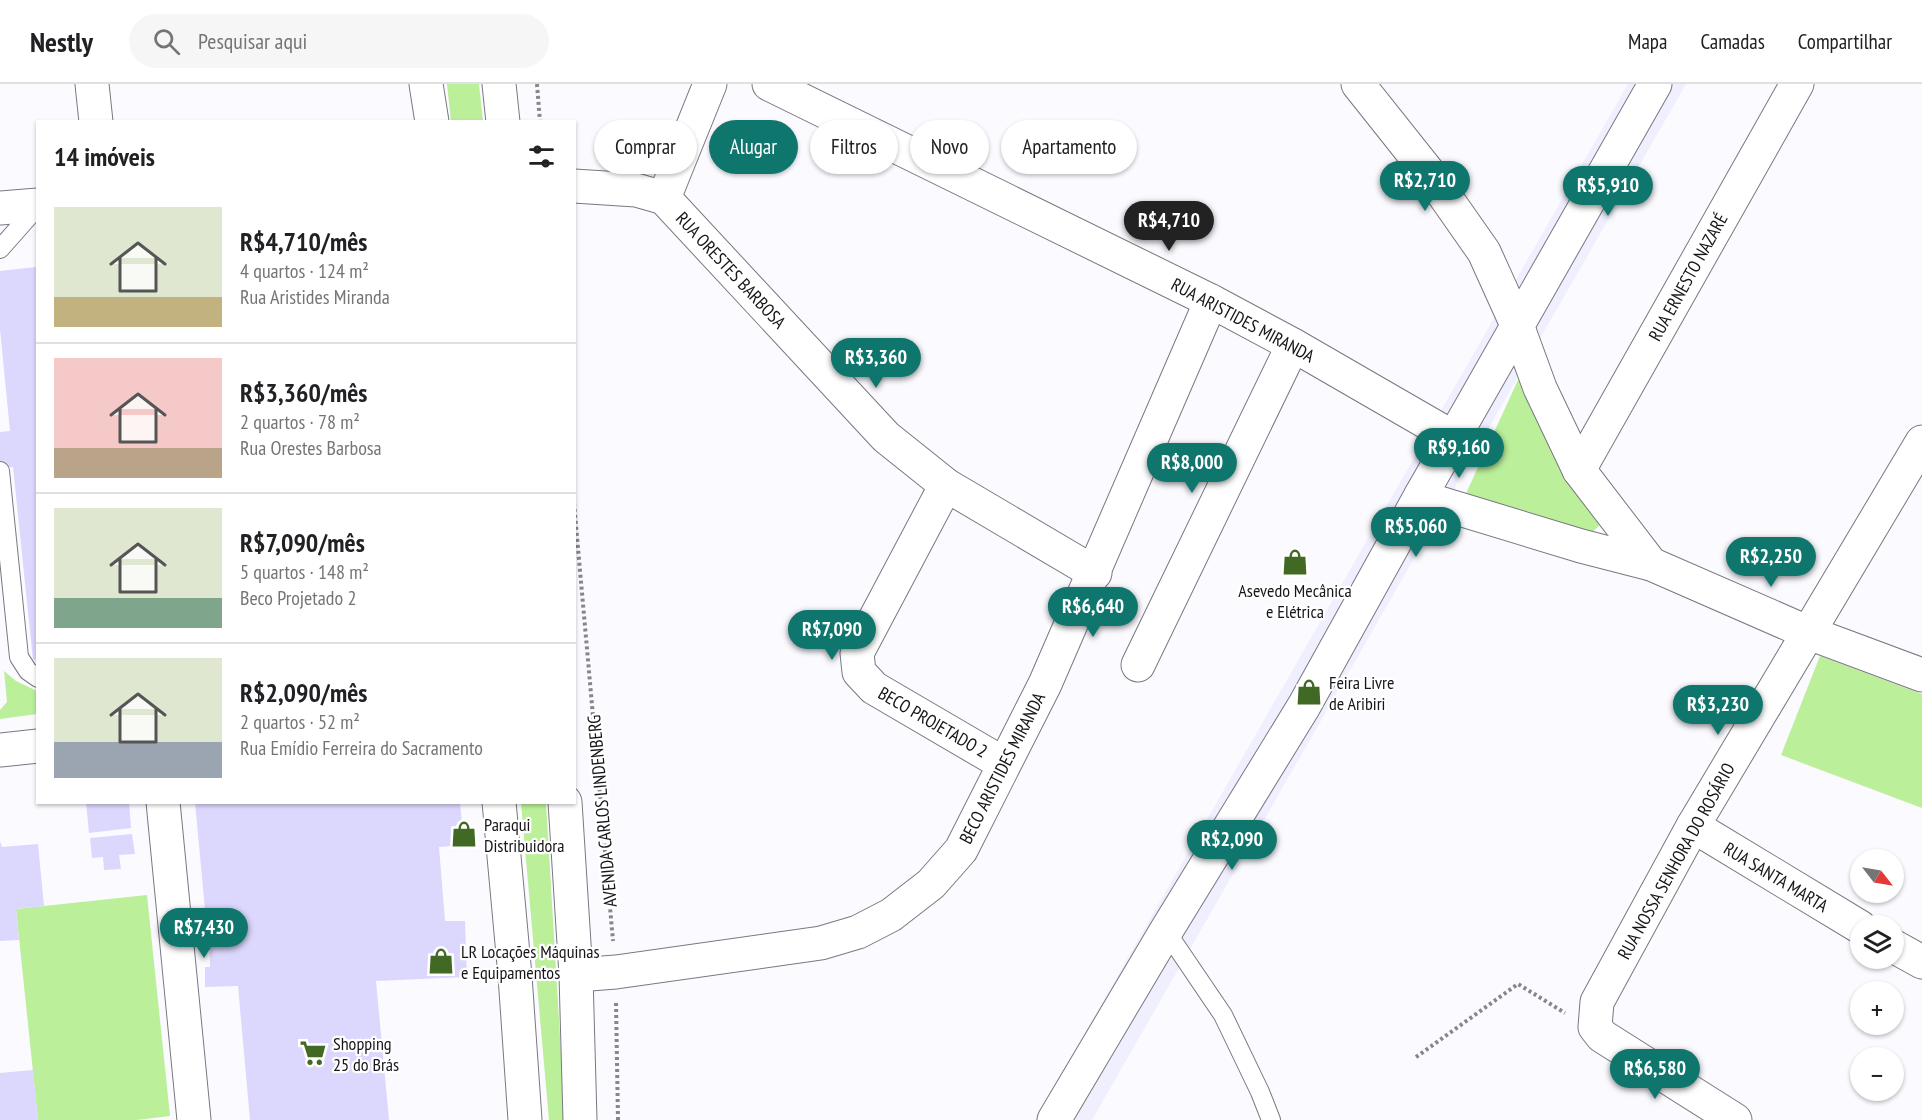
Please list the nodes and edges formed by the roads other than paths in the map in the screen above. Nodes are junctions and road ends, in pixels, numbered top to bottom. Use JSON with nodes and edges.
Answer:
{"nodes":[{"id":1,"x":92,"y":84,"type":"edge"},
{"id":2,"x":426,"y":84,"type":"edge"},
{"id":3,"x":499,"y":84,"type":"edge"},
{"id":4,"x":710,"y":84,"type":"edge"},
{"id":5,"x":768,"y":84,"type":"edge"},
{"id":6,"x":1358,"y":84,"type":"edge"},
{"id":7,"x":1655,"y":84,"type":"edge"},
{"id":8,"x":1797,"y":84,"type":"edge"},
{"id":9,"x":96,"y":120,"type":"edge"},
{"id":10,"x":432,"y":120,"type":"edge"},
{"id":11,"x":503,"y":120,"type":"edge"},
{"id":12,"x":576,"y":186,"type":"edge"},
{"id":13,"x":664,"y":198,"type":"junction"},
{"id":14,"x":36,"y":205,"type":"edge"},
{"id":15,"x":36,"y":207,"type":"edge"},
{"id":16,"x":0,"y":208,"type":"edge"},
{"id":17,"x":0,"y":249,"type":"edge"},
{"id":18,"x":1211,"y":301,"type":"junction"},
{"id":19,"x":1518,"y":326,"type":"junction"},
{"id":20,"x":1293,"y":345,"type":"junction"},
{"id":21,"x":1454,"y":438,"type":"junction"},
{"id":22,"x":1922,"y":442,"type":"edge"},
{"id":23,"x":1579,"y":470,"type":"junction"},
{"id":24,"x":0,"y":471,"type":"edge"},
{"id":25,"x":946,"y":485,"type":"junction"},
{"id":26,"x":1421,"y":495,"type":"junction"},
{"id":27,"x":1607,"y":509,"type":"junction"},
{"id":28,"x":1581,"y":546,"type":"junction"},
{"id":29,"x":1651,"y":564,"type":"junction"},
{"id":30,"x":1095,"y":573,"type":"junction"},
{"id":31,"x":1809,"y":633,"type":"junction"},
{"id":32,"x":1137,"y":665,"type":"dead end"},
{"id":33,"x":1922,"y":675,"type":"edge"},
{"id":34,"x":36,"y":677,"type":"edge"},
{"id":35,"x":36,"y":746,"type":"edge"},
{"id":36,"x":0,"y":750,"type":"edge"},
{"id":37,"x":1004,"y":764,"type":"junction"},
{"id":38,"x":163,"y":804,"type":"edge"},
{"id":39,"x":499,"y":804,"type":"edge"},
{"id":40,"x":565,"y":804,"type":"edge"},
{"id":41,"x":1693,"y":826,"type":"junction"},
{"id":42,"x":1850,"y":921,"type":"edge"},
{"id":43,"x":1166,"y":931,"type":"junction"},
{"id":44,"x":1904,"y":952,"type":"edge"},
{"id":45,"x":1922,"y":962,"type":"edge"},
{"id":46,"x":576,"y":975,"type":"junction"},
{"id":47,"x":1698,"y":1111,"type":"edge"},
{"id":48,"x":194,"y":1120,"type":"edge"},
{"id":49,"x":525,"y":1120,"type":"edge"},
{"id":50,"x":580,"y":1120,"type":"edge"},
{"id":51,"x":1054,"y":1120,"type":"edge"},
{"id":52,"x":1271,"y":1120,"type":"edge"},
{"id":53,"x":1735,"y":1120,"type":"edge"}],
"edges":[{"from":1,"to":9,"type":"street"},
{"from":2,"to":10,"type":"street"},
{"from":3,"to":11,"type":"street"},
{"from":4,"to":13,"type":"street"},
{"from":5,"to":18,"type":"street","name":"RUA ARISTIDES MIRANDA"},
{"from":6,"to":19,"type":"street"},
{"from":7,"to":19,"type":"street"},
{"from":8,"to":23,"type":"street","name":"RUA ERNESTO NAZARÉ"},
{"from":12,"to":13,"type":"street","name":"RUA ORESTES BARBOSA"},
{"from":13,"to":25,"type":"street","name":"RUA ORESTES BARBOSA"},
{"from":14,"to":16,"type":"street"},
{"from":15,"to":17,"type":"lane"},
{"from":18,"to":20,"type":"street","name":"RUA ARISTIDES MIRANDA"},
{"from":18,"to":30,"type":"street","name":"BECO ARISTIDES MIRANDA"},
{"from":19,"to":21,"type":"street"},
{"from":19,"to":23,"type":"street"},
{"from":20,"to":21,"type":"street","name":"RUA ARISTIDES MIRANDA"},
{"from":20,"to":32,"type":"street"},
{"from":21,"to":26,"type":"street"},
{"from":22,"to":31,"type":"street","name":"RUA NOSSA SENHORA DO ROSÁRIO"},
{"from":23,"to":27,"type":"street"},
{"from":24,"to":34,"type":"lane"},
{"from":25,"to":30,"type":"street","name":"RUA ORESTES BARBOSA"},
{"from":25,"to":37,"type":"street","name":"BECO PROJETADO 2"},
{"from":26,"to":28,"type":"street"},
{"from":26,"to":43,"type":"street"},
{"from":27,"to":28,"type":"street"},
{"from":27,"to":29,"type":"street"},
{"from":28,"to":29,"type":"street"},
{"from":29,"to":31,"type":"street"},
{"from":30,"to":37,"type":"street","name":"BECO ARISTIDES MIRANDA"},
{"from":31,"to":33,"type":"street"},
{"from":31,"to":41,"type":"street","name":"RUA NOSSA SENHORA DO ROSÁRIO"},
{"from":35,"to":36,"type":"street"},
{"from":37,"to":46,"type":"street","name":"BECO ARISTIDES MIRANDA"},
{"from":38,"to":48,"type":"street"},
{"from":39,"to":49,"type":"street"},
{"from":40,"to":46,"type":"street","name":"AVENIDA CARLOS LINDENBERG"},
{"from":41,"to":42,"type":"street","name":"RUA SANTA MARTA"},
{"from":41,"to":47,"type":"street","name":"RUA NOSSA SENHORA DO ROSÁRIO"},
{"from":43,"to":51,"type":"street"},
{"from":43,"to":52,"type":"lane"},
{"from":44,"to":45,"type":"street"},
{"from":46,"to":50,"type":"street","name":"AVENIDA CARLOS LINDENBERG"},
{"from":47,"to":53,"type":"street"}]}
